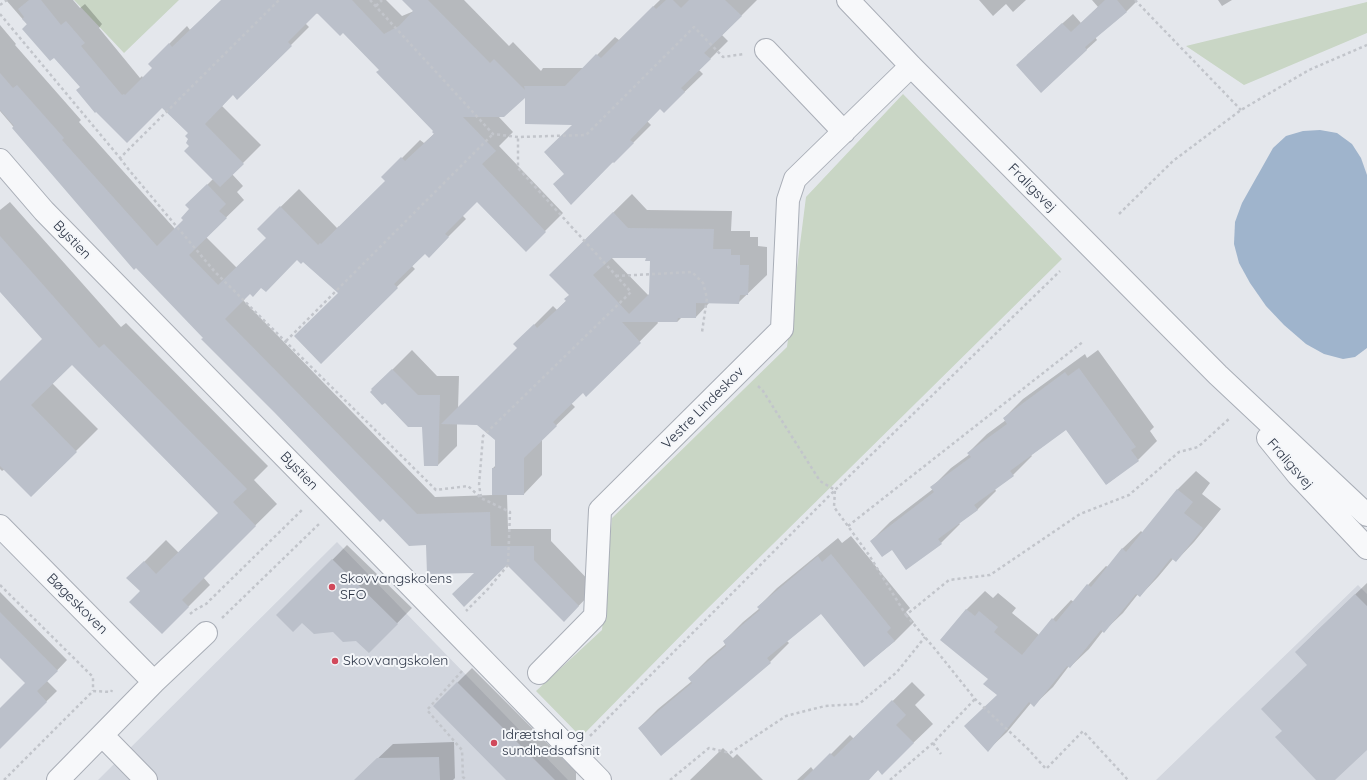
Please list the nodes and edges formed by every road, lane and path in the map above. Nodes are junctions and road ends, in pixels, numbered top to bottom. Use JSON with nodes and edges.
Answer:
{"nodes":[{"id":1,"x":7,"y":0,"type":"edge"},
{"id":2,"x":279,"y":0,"type":"edge"},
{"id":3,"x":370,"y":0,"type":"edge"},
{"id":4,"x":382,"y":0,"type":"edge"},
{"id":5,"x":848,"y":0,"type":"edge"},
{"id":6,"x":1135,"y":0,"type":"edge"},
{"id":7,"x":0,"y":5,"type":"edge"},
{"id":8,"x":376,"y":6,"type":"junction"},
{"id":9,"x":0,"y":14,"type":"edge"},
{"id":10,"x":1367,"y":45,"type":"edge"},
{"id":11,"x":766,"y":50,"type":"joint"},
{"id":12,"x":911,"y":66,"type":"junction"},
{"id":13,"x":1241,"y":110,"type":"junction"},
{"id":14,"x":844,"y":132,"type":"junction"},
{"id":15,"x":493,"y":134,"type":"junction"},
{"id":16,"x":518,"y":137,"type":"junction"},
{"id":17,"x":120,"y":158,"type":"junction"},
{"id":18,"x":0,"y":160,"type":"edge"},
{"id":19,"x":1120,"y":214,"type":"dead end"},
{"id":20,"x":1060,"y":271,"type":"dead end"},
{"id":21,"x":615,"y":276,"type":"junction"},
{"id":22,"x":702,"y":332,"type":"dead end"},
{"id":23,"x":286,"y":341,"type":"junction"},
{"id":24,"x":1084,"y":341,"type":"dead end"},
{"id":25,"x":740,"y":371,"type":"junction"},
{"id":26,"x":1218,"y":374,"type":"junction"},
{"id":27,"x":1242,"y":407,"type":"junction"},
{"id":28,"x":835,"y":490,"type":"junction"},
{"id":29,"x":320,"y":492,"type":"junction"},
{"id":30,"x":481,"y":498,"type":"junction"},
{"id":31,"x":335,"y":508,"type":"junction"},
{"id":32,"x":1367,"y":515,"type":"edge"},
{"id":33,"x":0,"y":526,"type":"edge"},
{"id":34,"x":848,"y":526,"type":"junction"},
{"id":35,"x":1367,"y":548,"type":"edge"},
{"id":36,"x":0,"y":584,"type":"edge"},
{"id":37,"x":906,"y":615,"type":"junction"},
{"id":38,"x":189,"y":616,"type":"dead end"},
{"id":39,"x":450,"y":626,"type":"junction"},
{"id":40,"x":206,"y":633,"type":"joint"},
{"id":41,"x":925,"y":637,"type":"junction"},
{"id":42,"x":477,"y":654,"type":"junction"},
{"id":43,"x":139,"y":667,"type":"junction"},
{"id":44,"x":539,"y":673,"type":"dead end"},
{"id":45,"x":154,"y":682,"type":"junction"},
{"id":46,"x":94,"y":691,"type":"junction"},
{"id":47,"x":975,"y":699,"type":"junction"},
{"id":48,"x":102,"y":735,"type":"junction"},
{"id":49,"x":933,"y":743,"type":"junction"},
{"id":50,"x":573,"y":753,"type":"junction"},
{"id":51,"x":941,"y":754,"type":"dead end"},
{"id":52,"x":4,"y":780,"type":"edge"},
{"id":53,"x":58,"y":780,"type":"edge"},
{"id":54,"x":146,"y":780,"type":"edge"},
{"id":55,"x":466,"y":780,"type":"edge"},
{"id":56,"x":600,"y":780,"type":"edge"},
{"id":57,"x":670,"y":780,"type":"edge"},
{"id":58,"x":890,"y":780,"type":"edge"},
{"id":59,"x":1128,"y":780,"type":"edge"}],
"edges":[{"from":1,"to":7,"type":"path"},
{"from":2,"to":17,"type":"path"},
{"from":3,"to":8,"type":"path"},
{"from":4,"to":8,"type":"path"},
{"from":5,"to":12,"type":"street","name":"Fraligsvej"},
{"from":6,"to":13,"type":"path"},
{"from":8,"to":15,"type":"path"},
{"from":9,"to":17,"type":"path"},
{"from":10,"to":13,"type":"path"},
{"from":11,"to":14,"type":"street"},
{"from":11,"to":16,"type":"path"},
{"from":12,"to":14,"type":"street","name":"Vestre Lindeskov"},
{"from":12,"to":26,"type":"street","name":"Fraligsvej"},
{"from":13,"to":19,"type":"path"},
{"from":14,"to":25,"type":"street","name":"Vestre Lindeskov"},
{"from":15,"to":16,"type":"path"},
{"from":15,"to":23,"type":"path"},
{"from":16,"to":21,"type":"path"},
{"from":17,"to":23,"type":"path"},
{"from":18,"to":29,"type":"street","name":"Bystien"},
{"from":20,"to":28,"type":"path"},
{"from":21,"to":22,"type":"path"},
{"from":21,"to":30,"type":"path"},
{"from":23,"to":30,"type":"path"},
{"from":24,"to":34,"type":"path"},
{"from":25,"to":28,"type":"path"},
{"from":25,"to":44,"type":"street","name":"Vestre Lindeskov"},
{"from":26,"to":27,"type":"street","name":"Fraligsvej"},
{"from":26,"to":32,"type":"street","name":"Fraligsvej"},
{"from":27,"to":35,"type":"street","name":"Fraligsvej"},
{"from":27,"to":37,"type":"path"},
{"from":28,"to":34,"type":"path"},
{"from":28,"to":50,"type":"path"},
{"from":29,"to":31,"type":"street","name":"Bystien"},
{"from":29,"to":38,"type":"path"},
{"from":30,"to":39,"type":"path"},
{"from":31,"to":39,"type":"street","name":"Bystien"},
{"from":31,"to":40,"type":"path"},
{"from":33,"to":43,"type":"street","name":"Bøgeskoven"},
{"from":34,"to":37,"type":"path"},
{"from":36,"to":46,"type":"path"},
{"from":37,"to":41,"type":"path"},
{"from":39,"to":42,"type":"street","name":"Bystien"},
{"from":40,"to":45,"type":"street"},
{"from":41,"to":47,"type":"path"},
{"from":41,"to":57,"type":"path"},
{"from":42,"to":50,"type":"street","name":"Bystien"},
{"from":42,"to":55,"type":"path"},
{"from":43,"to":45,"type":"street","name":"Bøgeskoven"},
{"from":43,"to":46,"type":"path"},
{"from":45,"to":48,"type":"street"},
{"from":46,"to":52,"type":"path"},
{"from":47,"to":49,"type":"path"},
{"from":47,"to":59,"type":"path"},
{"from":48,"to":53,"type":"street"},
{"from":48,"to":54,"type":"street"},
{"from":49,"to":51,"type":"path"},
{"from":49,"to":58,"type":"path"},
{"from":50,"to":56,"type":"street","name":"Bystien"}]}
